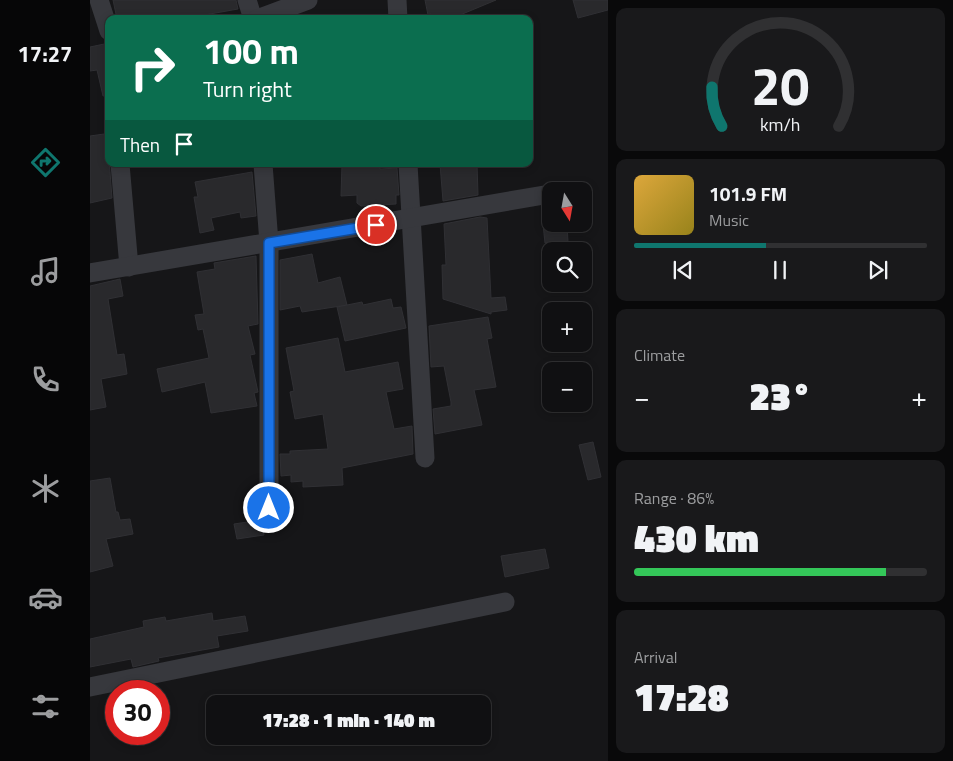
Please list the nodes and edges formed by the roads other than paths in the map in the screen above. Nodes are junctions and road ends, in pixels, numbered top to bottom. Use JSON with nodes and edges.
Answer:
{"nodes":[{"id":1,"x":99,"y":0,"type":"edge"},
{"id":2,"x":247,"y":0,"type":"edge"},
{"id":3,"x":308,"y":0,"type":"edge"},
{"id":4,"x":397,"y":0,"type":"edge"},
{"id":5,"x":251,"y":15,"type":"edge"},
{"id":6,"x":267,"y":15,"type":"edge"},
{"id":7,"x":398,"y":15,"type":"edge"},
{"id":8,"x":105,"y":19,"type":"edge"},
{"id":9,"x":120,"y":167,"type":"edge"},
{"id":10,"x":263,"y":167,"type":"edge"},
{"id":11,"x":408,"y":167,"type":"edge"},
{"id":12,"x":542,"y":195,"type":"edge"},
{"id":13,"x":412,"y":219,"type":"junction"},
{"id":14,"x":269,"y":243,"type":"junction"},
{"id":15,"x":129,"y":267,"type":"junction"},
{"id":16,"x":90,"y":273,"type":"edge"},
{"id":17,"x":425,"y":458,"type":"dead end"},
{"id":18,"x":269,"y":508,"type":"dead end"},
{"id":19,"x":505,"y":602,"type":"dead end"},
{"id":20,"x":90,"y":687,"type":"edge"}],
"edges":[{"from":1,"to":8,"type":"street"},
{"from":2,"to":5,"type":"street"},
{"from":3,"to":6,"type":"street"},
{"from":4,"to":7,"type":"street"},
{"from":9,"to":15,"type":"street"},
{"from":10,"to":14,"type":"street"},
{"from":11,"to":13,"type":"street"},
{"from":12,"to":13,"type":"street"},
{"from":13,"to":14,"type":"street"},
{"from":13,"to":17,"type":"street"},
{"from":14,"to":15,"type":"street"},
{"from":14,"to":18,"type":"street"},
{"from":15,"to":16,"type":"street"},
{"from":19,"to":20,"type":"street"}]}
